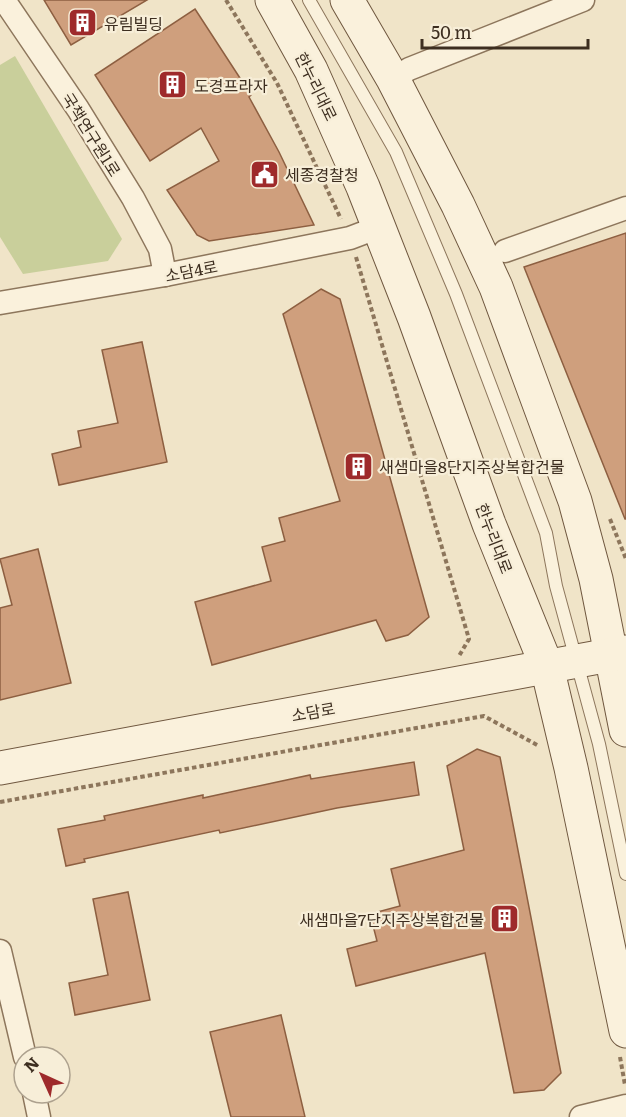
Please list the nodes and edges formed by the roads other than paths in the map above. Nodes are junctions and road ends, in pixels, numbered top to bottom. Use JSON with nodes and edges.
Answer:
{"nodes":[{"id":1,"x":4,"y":0,"type":"edge"},
{"id":2,"x":272,"y":0,"type":"edge"},
{"id":3,"x":309,"y":0,"type":"edge"},
{"id":4,"x":346,"y":0,"type":"edge"},
{"id":5,"x":583,"y":0,"type":"edge"},
{"id":6,"x":393,"y":78,"type":"junction"},
{"id":7,"x":626,"y":208,"type":"edge"},
{"id":8,"x":364,"y":232,"type":"junction"},
{"id":9,"x":505,"y":251,"type":"dead end"},
{"id":10,"x":165,"y":275,"type":"junction"},
{"id":11,"x":0,"y":303,"type":"edge"},
{"id":12,"x":619,"y":653,"type":"edge"},
{"id":13,"x":562,"y":664,"type":"junction"},
{"id":14,"x":626,"y":730,"type":"edge"},
{"id":15,"x":0,"y":768,"type":"edge"},
{"id":16,"x":626,"y":874,"type":"edge"},
{"id":17,"x":0,"y":951,"type":"edge"},
{"id":18,"x":626,"y":1031,"type":"edge"},
{"id":19,"x":22,"y":1045,"type":"edge"},
{"id":20,"x":626,"y":1106,"type":"edge"},
{"id":21,"x":581,"y":1117,"type":"edge"}],
"edges":[{"from":1,"to":10,"type":"street","name":"국책연구원1로"},
{"from":2,"to":8,"type":"street","name":"한누리대로"},
{"from":3,"to":13,"type":"lane"},
{"from":4,"to":6,"type":"street"},
{"from":5,"to":6,"type":"street"},
{"from":6,"to":12,"type":"street"},
{"from":7,"to":9,"type":"street"},
{"from":8,"to":10,"type":"street","name":"소담4로"},
{"from":8,"to":13,"type":"street","name":"한누리대로"},
{"from":10,"to":11,"type":"street","name":"소담4로"},
{"from":12,"to":13,"type":"street","name":"소담로"},
{"from":12,"to":14,"type":"street"},
{"from":13,"to":15,"type":"street","name":"소담로"},
{"from":13,"to":16,"type":"lane"},
{"from":13,"to":18,"type":"street","name":"한누리대로"},
{"from":17,"to":19,"type":"street"},
{"from":20,"to":21,"type":"street"}]}
